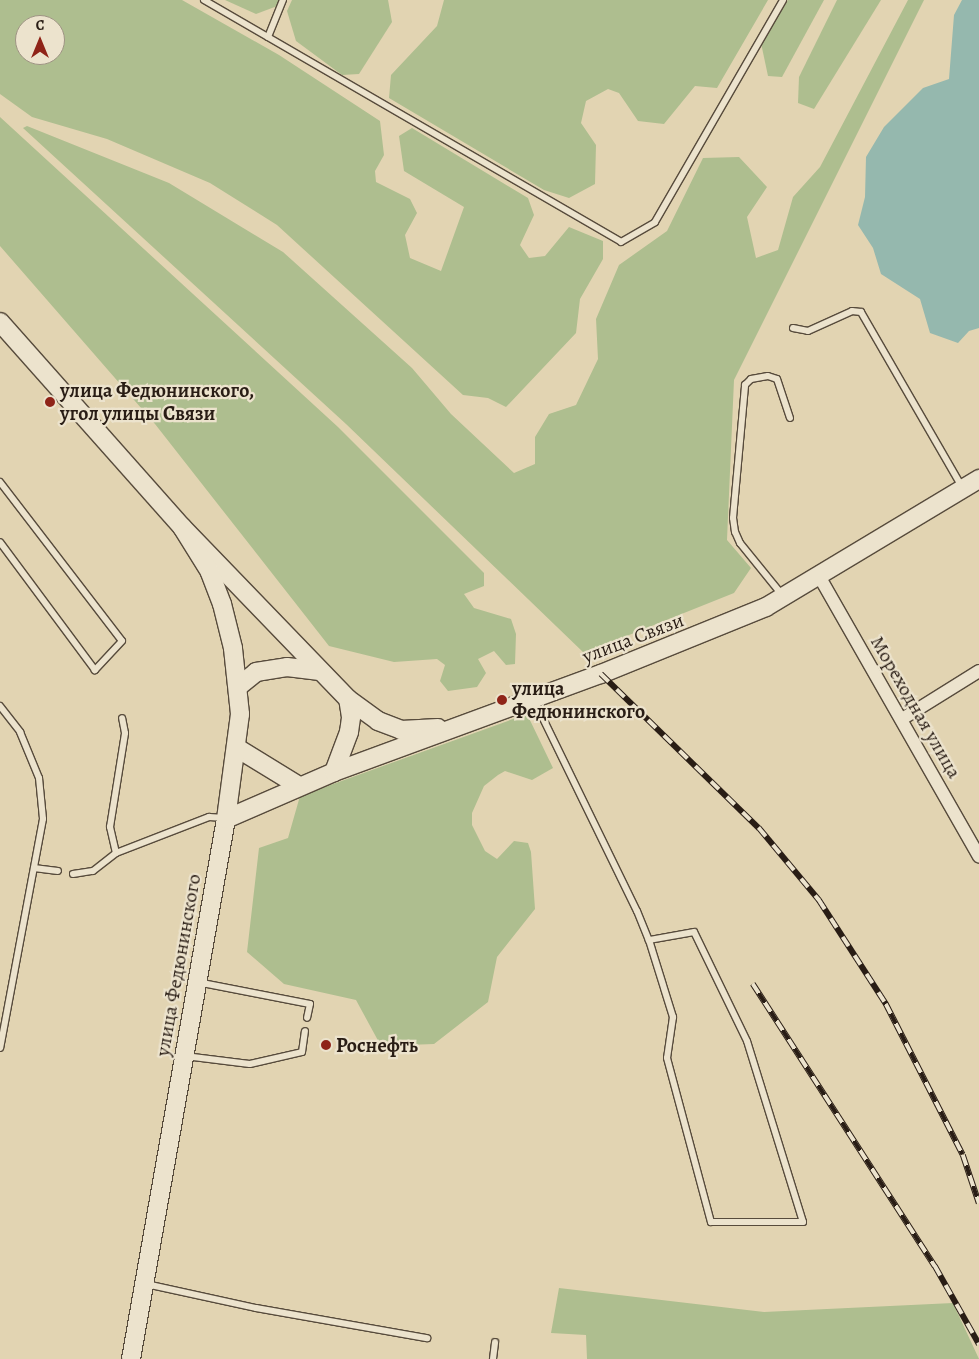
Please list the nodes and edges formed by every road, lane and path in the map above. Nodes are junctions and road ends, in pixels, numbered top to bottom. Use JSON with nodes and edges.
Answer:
{"nodes":[{"id":1,"x":204,"y":0,"type":"edge"},
{"id":2,"x":283,"y":0,"type":"edge"},
{"id":3,"x":783,"y":0,"type":"edge"},
{"id":4,"x":268,"y":37,"type":"junction"},
{"id":5,"x":0,"y":322,"type":"edge"},
{"id":6,"x":793,"y":328,"type":"dead end"},
{"id":7,"x":790,"y":418,"type":"dead end"},
{"id":8,"x":979,"y":479,"type":"edge"},
{"id":9,"x":0,"y":482,"type":"edge"},
{"id":10,"x":962,"y":488,"type":"junction"},
{"id":11,"x":182,"y":527,"type":"junction"},
{"id":12,"x":0,"y":542,"type":"edge"},
{"id":13,"x":819,"y":576,"type":"junction"},
{"id":14,"x":784,"y":597,"type":"junction"},
{"id":15,"x":318,"y":671,"type":"junction"},
{"id":16,"x":979,"y":671,"type":"edge"},
{"id":17,"x":238,"y":686,"type":"junction"},
{"id":18,"x":348,"y":699,"type":"junction"},
{"id":19,"x":534,"y":699,"type":"junction"},
{"id":20,"x":0,"y":706,"type":"edge"},
{"id":21,"x":122,"y":718,"type":"dead end"},
{"id":22,"x":902,"y":719,"type":"junction"},
{"id":23,"x":468,"y":723,"type":"junction"},
{"id":24,"x":237,"y":748,"type":"junction"},
{"id":25,"x":334,"y":772,"type":"junction"},
{"id":26,"x":298,"y":786,"type":"junction"},
{"id":27,"x":226,"y":818,"type":"junction"},
{"id":28,"x":975,"y":839,"type":"edge"},
{"id":29,"x":116,"y":853,"type":"junction"},
{"id":30,"x":979,"y":857,"type":"edge"},
{"id":31,"x":34,"y":868,"type":"junction"},
{"id":32,"x":58,"y":871,"type":"dead end"},
{"id":33,"x":73,"y":874,"type":"dead end"},
{"id":34,"x":648,"y":940,"type":"junction"},
{"id":35,"x":196,"y":982,"type":"junction"},
{"id":36,"x":307,"y":1018,"type":"dead end"},
{"id":37,"x":305,"y":1031,"type":"dead end"},
{"id":38,"x":0,"y":1048,"type":"edge"},
{"id":39,"x":184,"y":1056,"type":"junction"},
{"id":40,"x":145,"y":1284,"type":"junction"},
{"id":41,"x":427,"y":1338,"type":"dead end"},
{"id":42,"x":495,"y":1342,"type":"dead end"},
{"id":43,"x":131,"y":1359,"type":"edge"},
{"id":44,"x":493,"y":1359,"type":"edge"}],
"edges":[{"from":1,"to":4,"type":"lane"},
{"from":2,"to":4,"type":"lane"},
{"from":3,"to":4,"type":"lane"},
{"from":5,"to":11,"type":"main road","name":"улица Федюнинского"},
{"from":6,"to":10,"type":"lane"},
{"from":7,"to":14,"type":"lane"},
{"from":8,"to":10,"type":"main road","name":"улица Связи"},
{"from":9,"to":12,"type":"lane"},
{"from":10,"to":13,"type":"main road","name":"улица Связи"},
{"from":11,"to":15,"type":"main road","name":"улица Федюнинского"},
{"from":11,"to":17,"type":"main road","name":"улица Федюнинского"},
{"from":13,"to":14,"type":"main road","name":"улица Связи"},
{"from":13,"to":22,"type":"street","name":"Мореходная улица"},
{"from":14,"to":19,"type":"main road","name":"улица Связи"},
{"from":15,"to":17,"type":"main road"},
{"from":15,"to":18,"type":"main road","name":"улица Федюнинского"},
{"from":16,"to":22,"type":"street"},
{"from":17,"to":24,"type":"main road","name":"улица Федюнинского"},
{"from":18,"to":23,"type":"main road","name":"улица Федюнинского"},
{"from":18,"to":25,"type":"main road"},
{"from":19,"to":23,"type":"main road","name":"улица Связи"},
{"from":19,"to":34,"type":"lane"},
{"from":20,"to":31,"type":"lane"},
{"from":21,"to":29,"type":"lane"},
{"from":22,"to":28,"type":"street","name":"Мореходная улица"},
{"from":23,"to":25,"type":"main road","name":"улица Связи"},
{"from":24,"to":26,"type":"main road"},
{"from":24,"to":27,"type":"main road","name":"улица Федюнинского"},
{"from":25,"to":26,"type":"main road","name":"улица Связи"},
{"from":26,"to":27,"type":"main road","name":"улица Связи"},
{"from":27,"to":29,"type":"lane"},
{"from":27,"to":35,"type":"main road","name":"улица Федюнинского"},
{"from":28,"to":30,"type":"street","name":"Мореходная улица"},
{"from":29,"to":33,"type":"lane"},
{"from":31,"to":32,"type":"lane"},
{"from":31,"to":38,"type":"lane"},
{"from":34,"to":34,"type":"lane"},
{"from":35,"to":36,"type":"lane"},
{"from":35,"to":39,"type":"main road","name":"улица Федюнинского"},
{"from":37,"to":39,"type":"lane"},
{"from":39,"to":40,"type":"main road","name":"улица Федюнинского"},
{"from":40,"to":41,"type":"lane"},
{"from":40,"to":43,"type":"main road","name":"улица Федюнинского"},
{"from":42,"to":44,"type":"lane"}]}
